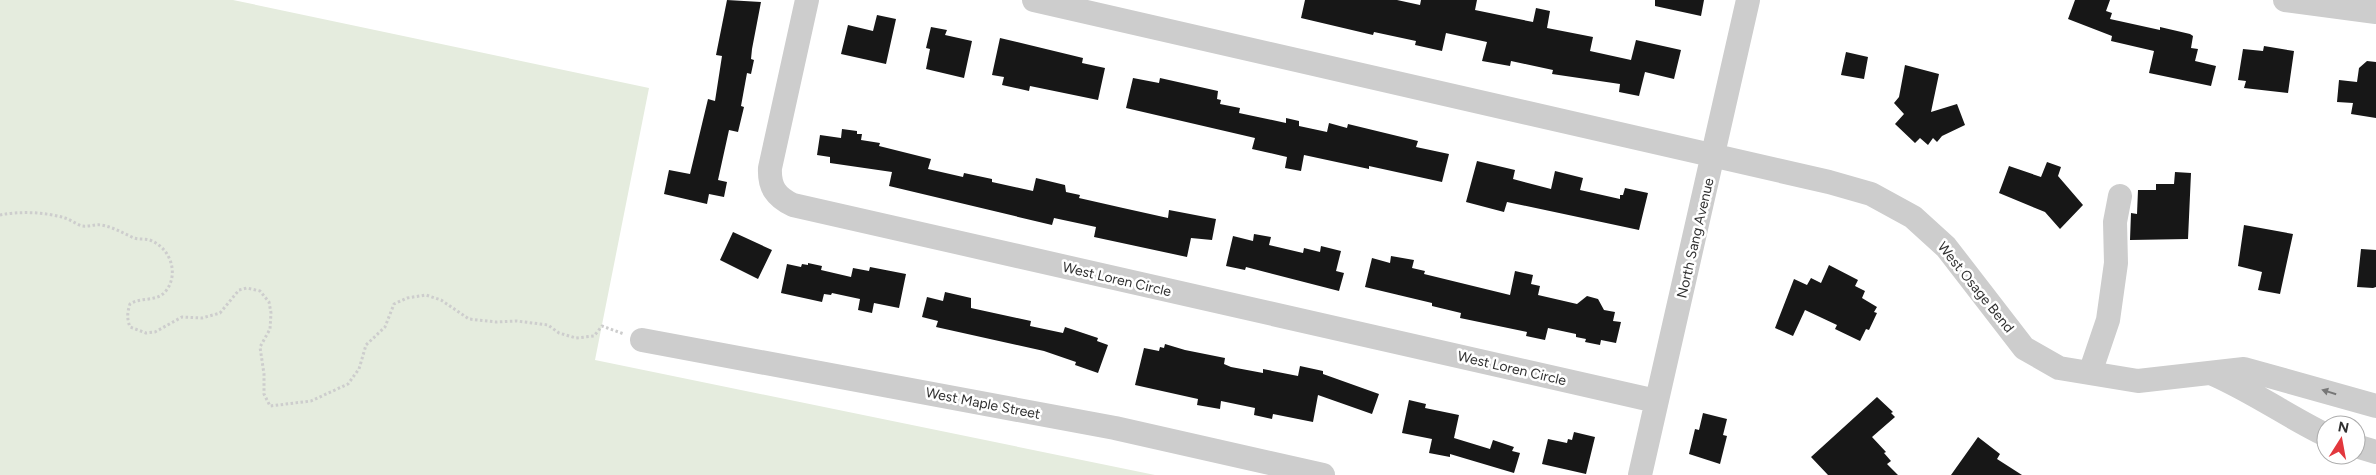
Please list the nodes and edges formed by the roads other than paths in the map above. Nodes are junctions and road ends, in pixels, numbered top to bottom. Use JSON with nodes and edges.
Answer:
{"nodes":[{"id":1,"x":806,"y":0,"type":"edge"},
{"id":2,"x":1034,"y":0,"type":"edge"},
{"id":3,"x":1748,"y":0,"type":"edge"},
{"id":4,"x":2285,"y":0,"type":"edge"},
{"id":5,"x":2376,"y":12,"type":"edge"},
{"id":6,"x":1714,"y":157,"type":"junction"},
{"id":7,"x":2120,"y":196,"type":"dead end"},
{"id":8,"x":642,"y":340,"type":"road end"},
{"id":9,"x":2090,"y":373,"type":"junction"},
{"id":10,"x":2213,"y":374,"type":"junction"},
{"id":11,"x":2286,"y":379,"type":"junction"},
{"id":12,"x":1656,"y":401,"type":"junction"},
{"id":13,"x":2376,"y":406,"type":"edge"},
{"id":14,"x":2275,"y":408,"type":"junction"},
{"id":15,"x":2316,"y":430,"type":"edge"},
{"id":16,"x":1323,"y":475,"type":"edge"},
{"id":17,"x":1640,"y":475,"type":"edge"}],
"edges":[{"from":1,"to":12,"type":"street","name":"West Loren Circle"},
{"from":2,"to":6,"type":"street"},
{"from":3,"to":6,"type":"street","name":"North Sang Avenue"},
{"from":4,"to":5,"type":"street"},
{"from":6,"to":9,"type":"street","name":"West Osage Bend"},
{"from":6,"to":12,"type":"street","name":"North Sang Avenue"},
{"from":7,"to":9,"type":"street"},
{"from":8,"to":16,"type":"street","name":"West Maple Street"},
{"from":9,"to":10,"type":"street","name":"West Osage Bend"},
{"from":10,"to":11,"type":"street","name":"West Osage Bend"},
{"from":10,"to":14,"type":"street","name":"West Osage Bend"},
{"from":13,"to":11,"type":"street","name":"West Osage Bend","one_way":true},
{"from":11,"to":14,"type":"street"},
{"from":12,"to":17,"type":"street","name":"North Sang Avenue"},
{"from":14,"to":15,"type":"street","name":"West Osage Bend"}]}
